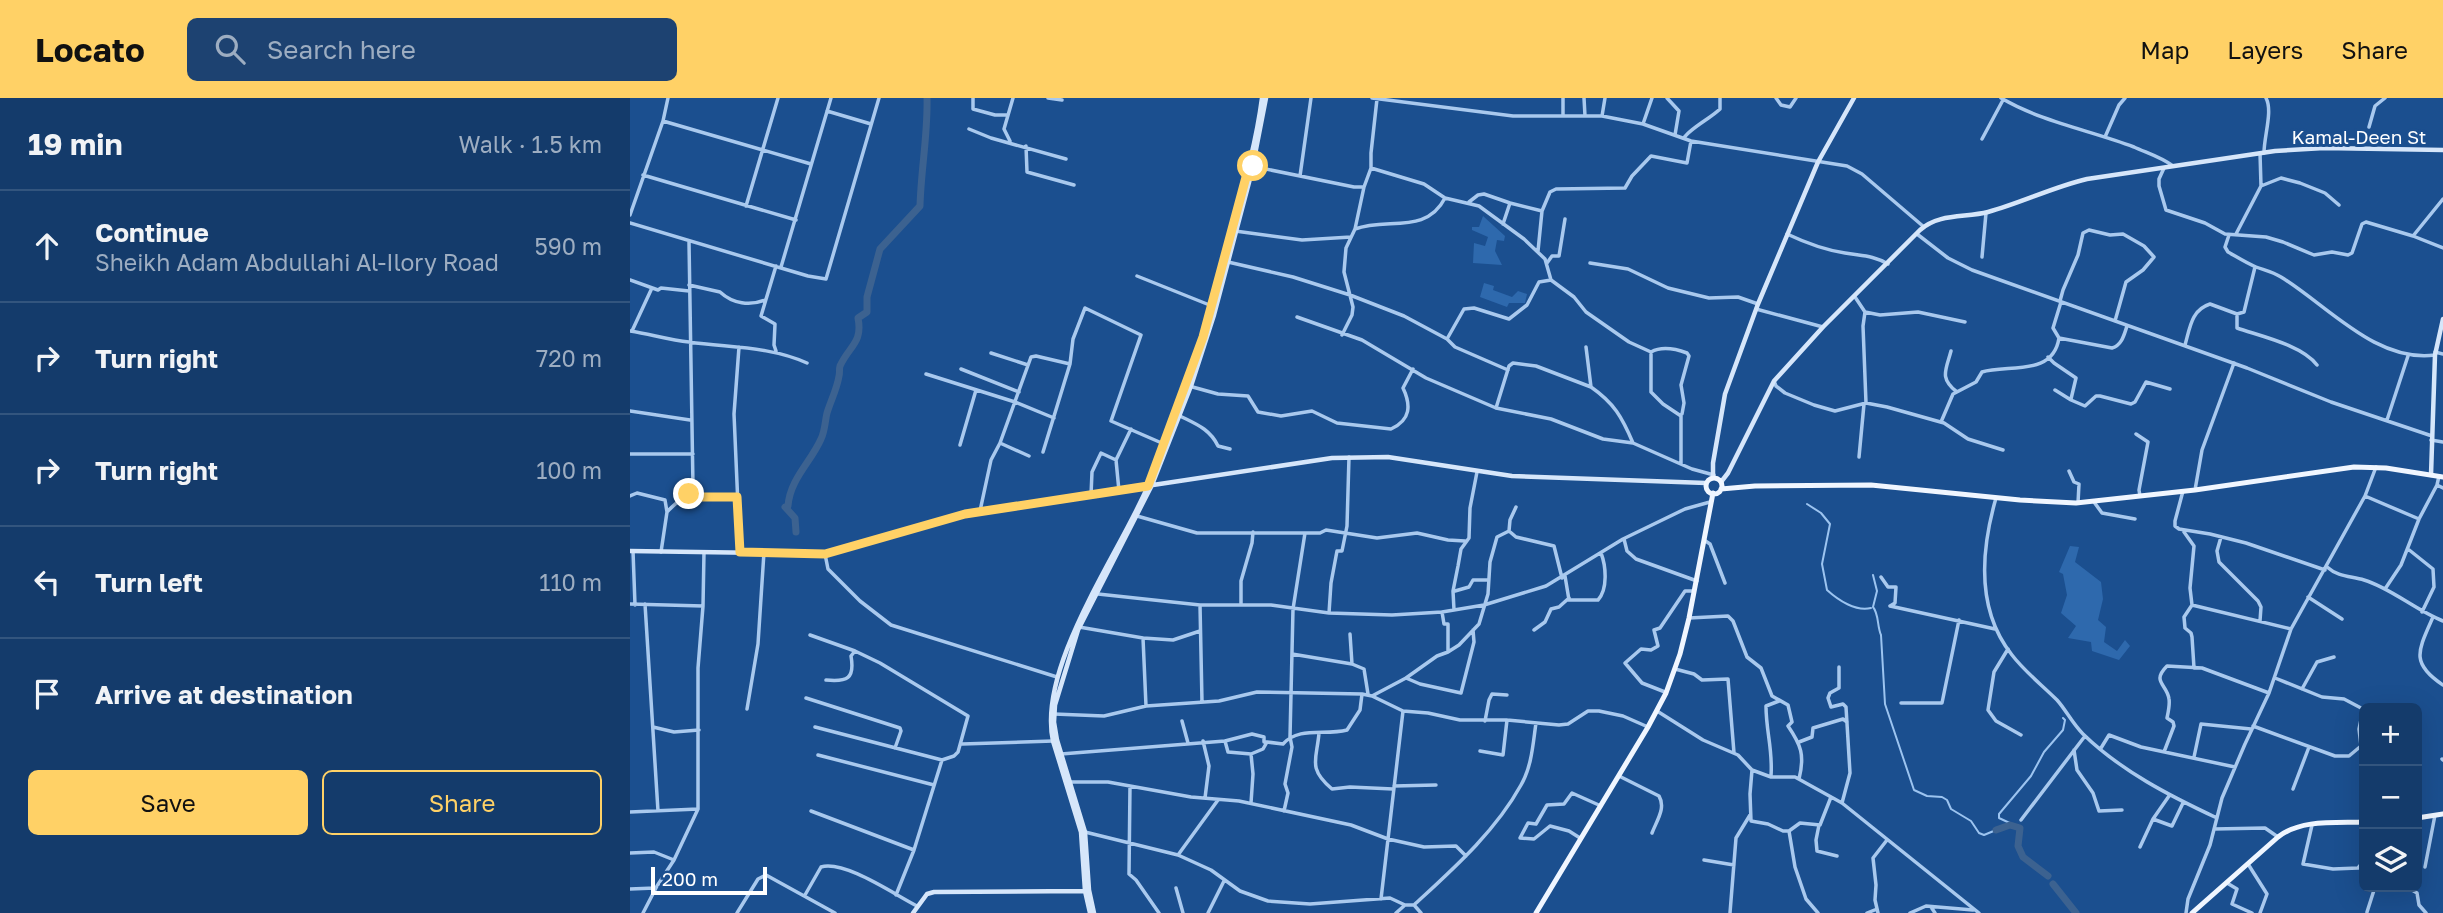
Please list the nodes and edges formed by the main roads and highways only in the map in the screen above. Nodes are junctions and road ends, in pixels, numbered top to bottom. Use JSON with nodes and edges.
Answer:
{"nodes":[{"id":1,"x":2441,"y":476,"type":"edge"},
{"id":2,"x":1721,"y":485,"type":"junction"},
{"id":3,"x":1713,"y":493,"type":"junction"},
{"id":4,"x":2443,"y":814,"type":"edge"},
{"id":5,"x":2422,"y":817,"type":"edge"},
{"id":6,"x":2359,"y":822,"type":"edge"},
{"id":7,"x":1536,"y":913,"type":"edge"},
{"id":8,"x":2192,"y":913,"type":"edge"}],
"edges":[{"from":1,"to":2,"type":"main road"},
{"from":2,"to":3,"type":"main road"},
{"from":2,"to":3,"type":"main road"},
{"from":3,"to":7,"type":"main road"},
{"from":4,"to":5,"type":"main road"},
{"from":6,"to":8,"type":"main road"}]}
